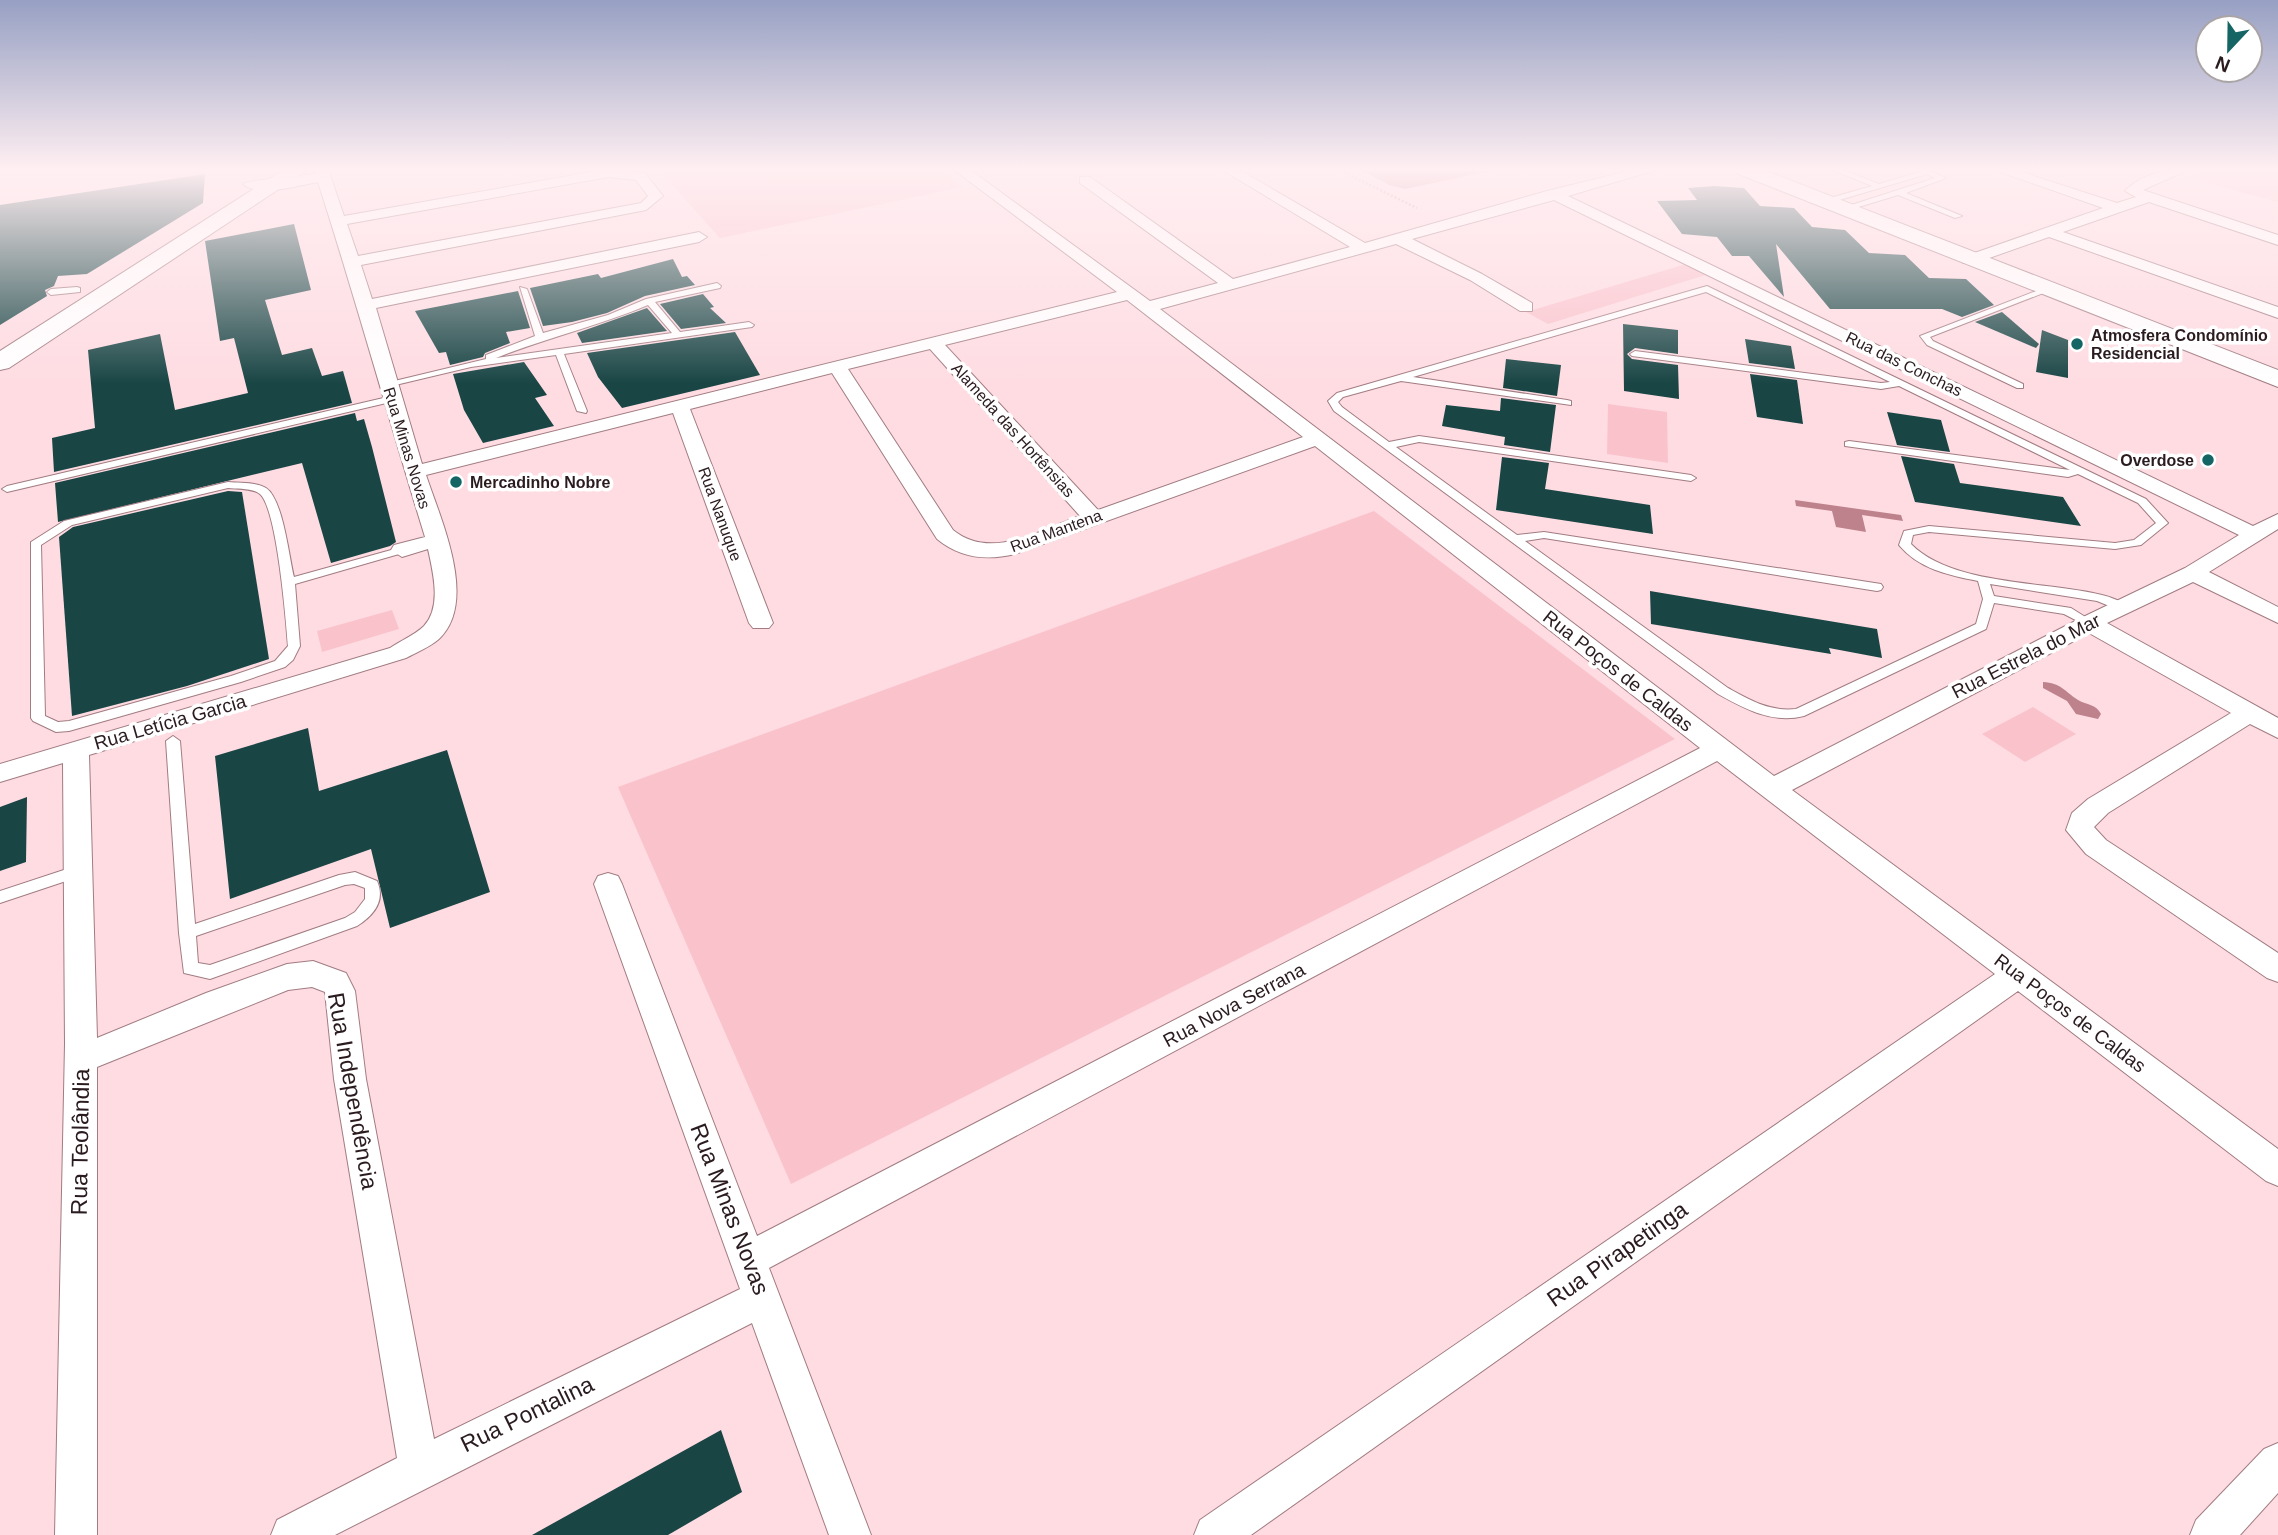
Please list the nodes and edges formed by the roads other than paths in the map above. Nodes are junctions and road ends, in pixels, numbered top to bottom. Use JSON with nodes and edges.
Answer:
{"nodes":[{"id":1,"x":158,"y":241,"type":"edge"},
{"id":2,"x":175,"y":241,"type":"edge"},
{"id":3,"x":347,"y":241,"type":"edge"},
{"id":4,"x":465,"y":241,"type":"edge"},
{"id":5,"x":681,"y":241,"type":"edge"},
{"id":6,"x":1057,"y":241,"type":"edge"},
{"id":7,"x":1170,"y":241,"type":"edge"},
{"id":8,"x":1350,"y":241,"type":"edge"},
{"id":9,"x":1384,"y":241,"type":"edge"},
{"id":10,"x":1401,"y":241,"type":"edge"},
{"id":11,"x":1648,"y":241,"type":"edge"},
{"id":12,"x":1935,"y":241,"type":"edge"},
{"id":13,"x":2029,"y":241,"type":"edge"},
{"id":14,"x":2073,"y":241,"type":"edge"},
{"id":15,"x":1359,"y":246,"type":"junction"},
{"id":16,"x":1978,"y":258,"type":"junction"},
{"id":17,"x":354,"y":262,"type":"junction"},
{"id":18,"x":1227,"y":281,"type":"junction"},
{"id":19,"x":717,"y":286,"type":"dead end"},
{"id":20,"x":523,"y":289,"type":"dead end"},
{"id":21,"x":77,"y":290,"type":"junction"},
{"id":22,"x":2047,"y":290,"type":"junction"},
{"id":23,"x":51,"y":292,"type":"dead end"},
{"id":24,"x":649,"y":301,"type":"junction"},
{"id":25,"x":1140,"y":302,"type":"junction"},
{"id":26,"x":366,"y":305,"type":"junction"},
{"id":27,"x":1526,"y":307,"type":"dead end"},
{"id":28,"x":2274,"y":312,"type":"edge"},
{"id":29,"x":749,"y":325,"type":"dead end"},
{"id":30,"x":618,"y":329,"type":"junction"},
{"id":31,"x":679,"y":336,"type":"junction"},
{"id":32,"x":540,"y":337,"type":"junction"},
{"id":33,"x":933,"y":342,"type":"junction"},
{"id":34,"x":3,"y":352,"type":"edge"},
{"id":35,"x":560,"y":354,"type":"junction"},
{"id":36,"x":1635,"y":354,"type":"dead end"},
{"id":37,"x":471,"y":364,"type":"junction"},
{"id":38,"x":2278,"y":366,"type":"edge"},
{"id":39,"x":837,"y":367,"type":"junction"},
{"id":40,"x":1401,"y":378,"type":"junction"},
{"id":41,"x":2278,"y":379,"type":"edge"},
{"id":42,"x":1903,"y":383,"type":"junction"},
{"id":43,"x":2021,"y":386,"type":"dead end"},
{"id":44,"x":389,"y":392,"type":"junction"},
{"id":45,"x":1567,"y":403,"type":"dead end"},
{"id":46,"x":680,"y":406,"type":"junction"},
{"id":47,"x":583,"y":411,"type":"dead end"},
{"id":48,"x":1317,"y":439,"type":"junction"},
{"id":49,"x":1849,"y":444,"type":"dead end"},
{"id":50,"x":1389,"y":445,"type":"junction"},
{"id":51,"x":2079,"y":470,"type":"junction"},
{"id":52,"x":413,"y":472,"type":"junction"},
{"id":53,"x":1691,"y":478,"type":"dead end"},
{"id":54,"x":7,"y":489,"type":"dead end"},
{"id":55,"x":1093,"y":517,"type":"junction"},
{"id":56,"x":2278,"y":520,"type":"edge"},
{"id":57,"x":2255,"y":535,"type":"junction"},
{"id":58,"x":1517,"y":538,"type":"junction"},
{"id":59,"x":437,"y":540,"type":"junction"},
{"id":60,"x":402,"y":550,"type":"joint"},
{"id":61,"x":2193,"y":573,"type":"junction"},
{"id":62,"x":1983,"y":579,"type":"junction"},
{"id":63,"x":289,"y":582,"type":"junction"},
{"id":64,"x":1877,"y":587,"type":"dead end"},
{"id":65,"x":1989,"y":598,"type":"junction"},
{"id":66,"x":2123,"y":607,"type":"junction"},
{"id":67,"x":2278,"y":616,"type":"edge"},
{"id":68,"x":761,"y":623,"type":"dead end"},
{"id":69,"x":2089,"y":623,"type":"junction"},
{"id":70,"x":341,"y":671,"type":"joint"},
{"id":71,"x":2250,"y":713,"type":"junction"},
{"id":72,"x":2278,"y":729,"type":"edge"},
{"id":73,"x":174,"y":731,"type":"junction"},
{"id":74,"x":1719,"y":749,"type":"junction"},
{"id":75,"x":76,"y":750,"type":"junction"},
{"id":76,"x":0,"y":773,"type":"edge"},
{"id":77,"x":1772,"y":789,"type":"junction"},
{"id":78,"x":80,"y":870,"type":"junction"},
{"id":79,"x":608,"y":884,"type":"dead end"},
{"id":80,"x":0,"y":897,"type":"edge"},
{"id":81,"x":187,"y":933,"type":"junction"},
{"id":82,"x":2278,"y":969,"type":"edge"},
{"id":83,"x":2019,"y":974,"type":"junction"},
{"id":84,"x":80,"y":1059,"type":"junction"},
{"id":85,"x":2278,"y":1170,"type":"edge"},
{"id":86,"x":748,"y":1260,"type":"junction"},
{"id":87,"x":764,"y":1297,"type":"junction"},
{"id":88,"x":2278,"y":1463,"type":"edge"},
{"id":89,"x":419,"y":1468,"type":"junction"},
{"id":90,"x":76,"y":1535,"type":"edge"},
{"id":91,"x":292,"y":1535,"type":"edge"},
{"id":92,"x":850,"y":1535,"type":"edge"},
{"id":93,"x":1215,"y":1535,"type":"edge"},
{"id":94,"x":2211,"y":1535,"type":"edge"}],
"edges":[{"from":1,"to":21,"type":"main road"},
{"from":2,"to":34,"type":"main road"},
{"from":3,"to":17,"type":"street","name":"Rua Minas Novas"},
{"from":4,"to":17,"type":"street"},
{"from":5,"to":26,"type":"street"},
{"from":6,"to":25,"type":"street","name":"Rua Poços de Caldas"},
{"from":7,"to":18,"type":"street"},
{"from":8,"to":15,"type":"street"},
{"from":9,"to":15,"type":"street"},
{"from":10,"to":27,"type":"street"},
{"from":11,"to":57,"type":"street","name":"Rua das Conchas"},
{"from":12,"to":16,"type":"main road"},
{"from":13,"to":16,"type":"street"},
{"from":14,"to":28,"type":"street"},
{"from":15,"to":18,"type":"street"},
{"from":16,"to":22,"type":"main road"},
{"from":16,"to":38,"type":"main road"},
{"from":17,"to":26,"type":"street","name":"Rua Minas Novas"},
{"from":18,"to":25,"type":"street"},
{"from":19,"to":24,"type":"lane"},
{"from":20,"to":32,"type":"lane"},
{"from":21,"to":23,"type":"lane"},
{"from":21,"to":34,"type":"main road"},
{"from":22,"to":41,"type":"main road"},
{"from":22,"to":43,"type":"lane"},
{"from":24,"to":30,"type":"lane"},
{"from":24,"to":31,"type":"lane"},
{"from":25,"to":33,"type":"street"},
{"from":25,"to":48,"type":"street","name":"Rua Poços de Caldas"},
{"from":26,"to":44,"type":"street","name":"Rua Minas Novas"},
{"from":29,"to":31,"type":"lane"},
{"from":30,"to":31,"type":"lane"},
{"from":30,"to":32,"type":"lane"},
{"from":30,"to":35,"type":"lane"},
{"from":32,"to":37,"type":"lane"},
{"from":33,"to":39,"type":"street"},
{"from":33,"to":55,"type":"street","name":"Alameda das Hortênsias"},
{"from":35,"to":37,"type":"lane"},
{"from":35,"to":47,"type":"lane"},
{"from":36,"to":42,"type":"lane"},
{"from":37,"to":44,"type":"lane"},
{"from":39,"to":46,"type":"street"},
{"from":39,"to":55,"type":"street","name":"Rua Mantena"},
{"from":40,"to":42,"type":"lane"},
{"from":40,"to":45,"type":"lane"},
{"from":40,"to":50,"type":"lane"},
{"from":42,"to":51,"type":"lane"},
{"from":44,"to":52,"type":"street","name":"Rua Minas Novas"},
{"from":44,"to":54,"type":"lane"},
{"from":46,"to":52,"type":"street"},
{"from":46,"to":68,"type":"street","name":"Rua Nanuque"},
{"from":48,"to":55,"type":"street","name":"Rua Mantena"},
{"from":48,"to":74,"type":"street","name":"Rua Poços de Caldas"},
{"from":49,"to":51,"type":"lane"},
{"from":50,"to":53,"type":"lane"},
{"from":50,"to":58,"type":"lane"},
{"from":51,"to":62,"type":"lane"},
{"from":52,"to":59,"type":"street","name":"Rua Minas Novas"},
{"from":56,"to":57,"type":"street","name":"Rua Estrela do Mar"},
{"from":57,"to":61,"type":"street","name":"Rua Estrela do Mar"},
{"from":58,"to":64,"type":"lane"},
{"from":58,"to":65,"type":"lane"},
{"from":59,"to":60,"type":"street"},
{"from":59,"to":70,"type":"street","name":"Rua Minas Novas"},
{"from":60,"to":63,"type":"lane"},
{"from":61,"to":66,"type":"street","name":"Rua Estrela do Mar"},
{"from":61,"to":67,"type":"street"},
{"from":62,"to":65,"type":"lane"},
{"from":62,"to":66,"type":"lane"},
{"from":63,"to":63,"type":"lane"},
{"from":65,"to":69,"type":"lane"},
{"from":66,"to":69,"type":"street","name":"Rua Estrela do Mar"},
{"from":69,"to":71,"type":"street"},
{"from":69,"to":77,"type":"street","name":"Rua Estrela do Mar"},
{"from":70,"to":73,"type":"street","name":"Rua Letícia Garcia"},
{"from":71,"to":72,"type":"street"},
{"from":71,"to":82,"type":"street"},
{"from":73,"to":75,"type":"street","name":"Rua Letícia Garcia"},
{"from":73,"to":81,"type":"lane"},
{"from":74,"to":77,"type":"street","name":"Rua Poços de Caldas"},
{"from":74,"to":86,"type":"street","name":"Rua Nova Serrana"},
{"from":75,"to":76,"type":"street","name":"Rua Letícia Garcia"},
{"from":75,"to":78,"type":"street","name":"Rua Teolândia"},
{"from":77,"to":83,"type":"street","name":"Rua Poços de Caldas"},
{"from":78,"to":80,"type":"lane"},
{"from":78,"to":84,"type":"street","name":"Rua Teolândia"},
{"from":79,"to":86,"type":"street","name":"Rua Minas Novas"},
{"from":81,"to":81,"type":"lane"},
{"from":83,"to":85,"type":"street","name":"Rua Poços de Caldas"},
{"from":83,"to":93,"type":"street","name":"Rua Pirapetinga"},
{"from":84,"to":89,"type":"street","name":"Rua Independência"},
{"from":84,"to":90,"type":"street","name":"Rua Teolândia"},
{"from":86,"to":87,"type":"street","name":"Rua Minas Novas"},
{"from":87,"to":89,"type":"street","name":"Rua Pontalina"},
{"from":87,"to":92,"type":"street","name":"Rua Minas Novas"},
{"from":88,"to":94,"type":"street"},
{"from":89,"to":91,"type":"street","name":"Rua Pontalina"}]}
